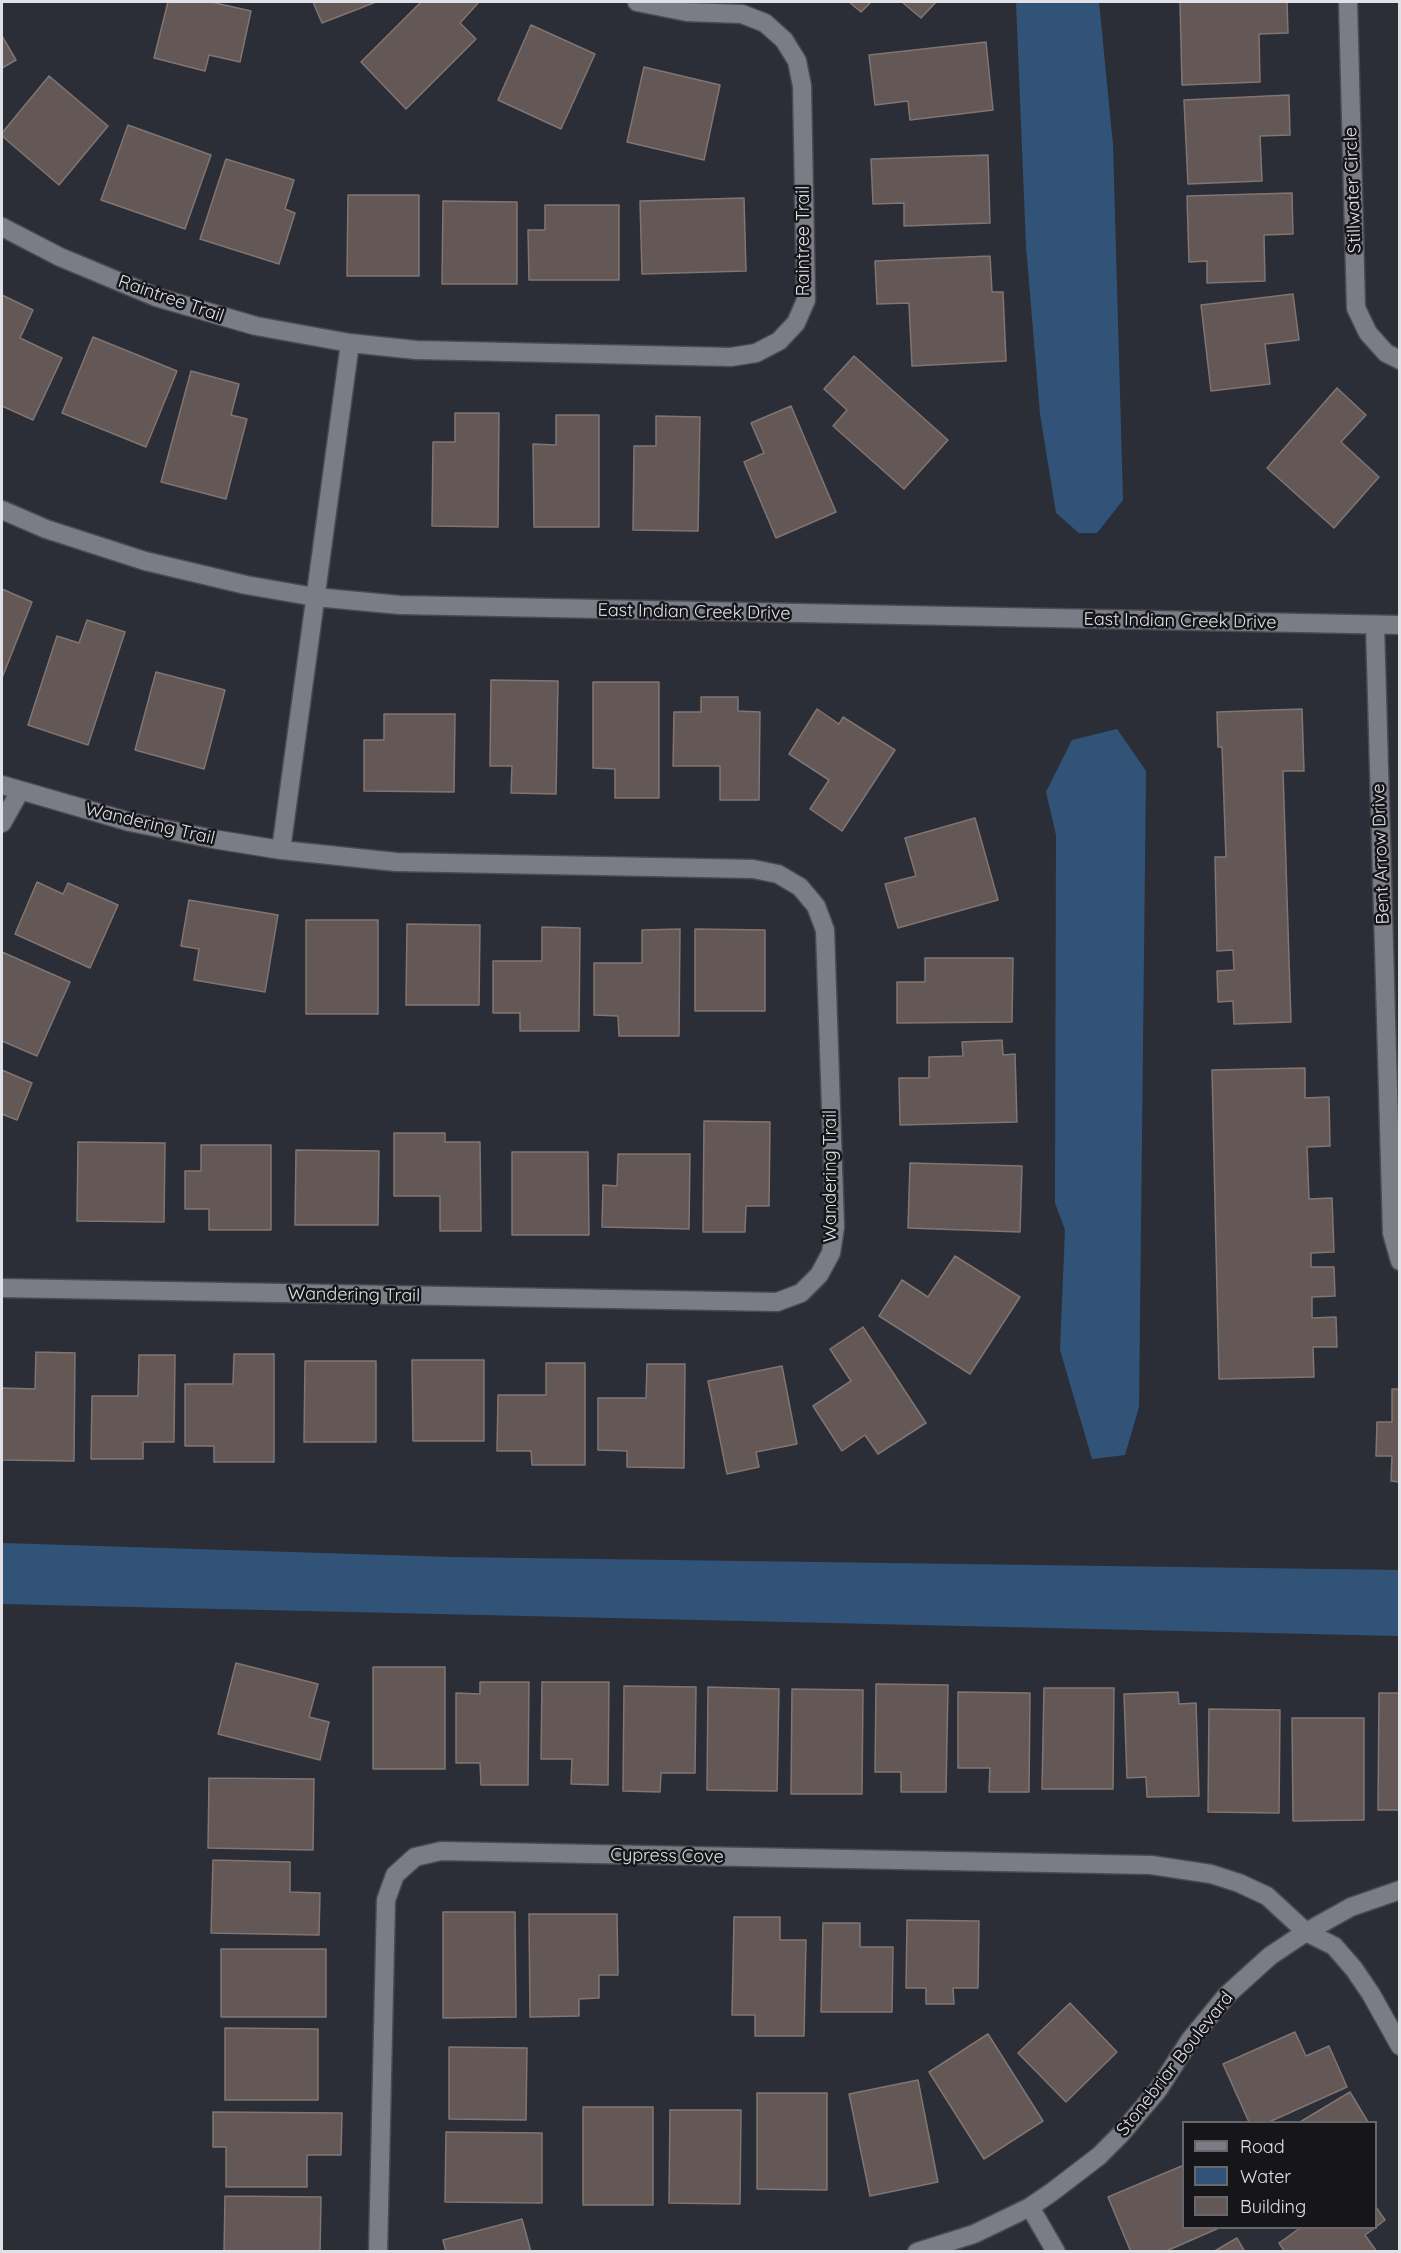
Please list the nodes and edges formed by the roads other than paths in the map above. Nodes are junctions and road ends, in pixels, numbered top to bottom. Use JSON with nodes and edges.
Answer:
{"nodes":[{"id":1,"x":638,"y":2,"type":"edge"},
{"id":2,"x":1348,"y":2,"type":"edge"},
{"id":3,"x":2,"y":227,"type":"edge"},
{"id":4,"x":350,"y":343,"type":"junction"},
{"id":5,"x":1400,"y":360,"type":"edge"},
{"id":6,"x":2,"y":510,"type":"edge"},
{"id":7,"x":315,"y":597,"type":"junction"},
{"id":8,"x":1375,"y":625,"type":"junction"},
{"id":9,"x":1400,"y":625,"type":"edge"},
{"id":10,"x":2,"y":785,"type":"edge"},
{"id":11,"x":20,"y":791,"type":"junction"},
{"id":12,"x":2,"y":823,"type":"edge"},
{"id":13,"x":281,"y":850,"type":"junction"},
{"id":14,"x":1391,"y":893,"type":"edge"},
{"id":15,"x":1400,"y":1261,"type":"edge"},
{"id":16,"x":2,"y":1288,"type":"edge"},
{"id":17,"x":1400,"y":1890,"type":"edge"},
{"id":18,"x":1306,"y":1932,"type":"junction"},
{"id":19,"x":1400,"y":2046,"type":"edge"},
{"id":20,"x":1030,"y":2207,"type":"junction"},
{"id":21,"x":378,"y":2252,"type":"edge"},
{"id":22,"x":917,"y":2252,"type":"edge"},
{"id":23,"x":1056,"y":2252,"type":"edge"}],
"edges":[{"from":1,"to":4,"type":"street","name":"Raintree Trail"},
{"from":2,"to":5,"type":"street","name":"Stillwater Circle"},
{"from":3,"to":4,"type":"street","name":"Raintree Trail"},
{"from":4,"to":7,"type":"street"},
{"from":6,"to":7,"type":"street","name":"East Indian Creek Drive"},
{"from":7,"to":8,"type":"street","name":"East Indian Creek Drive"},
{"from":7,"to":13,"type":"street"},
{"from":8,"to":9,"type":"street","name":"East Indian Creek Drive"},
{"from":8,"to":14,"type":"street","name":"Bent Arrow Drive"},
{"from":10,"to":11,"type":"street","name":"Wandering Trail"},
{"from":11,"to":12,"type":"street"},
{"from":11,"to":13,"type":"street","name":"Wandering Trail"},
{"from":13,"to":16,"type":"street","name":"Wandering Trail"},
{"from":14,"to":15,"type":"street","name":"Bent Arrow Drive"},
{"from":17,"to":18,"type":"street","name":"Stonebriar Boulevard"},
{"from":18,"to":19,"type":"street","name":"Cypress Cove"},
{"from":18,"to":20,"type":"street","name":"Stonebriar Boulevard"},
{"from":18,"to":21,"type":"street","name":"Cypress Cove"},
{"from":20,"to":22,"type":"street","name":"Stonebriar Boulevard"},
{"from":20,"to":23,"type":"street"}]}
